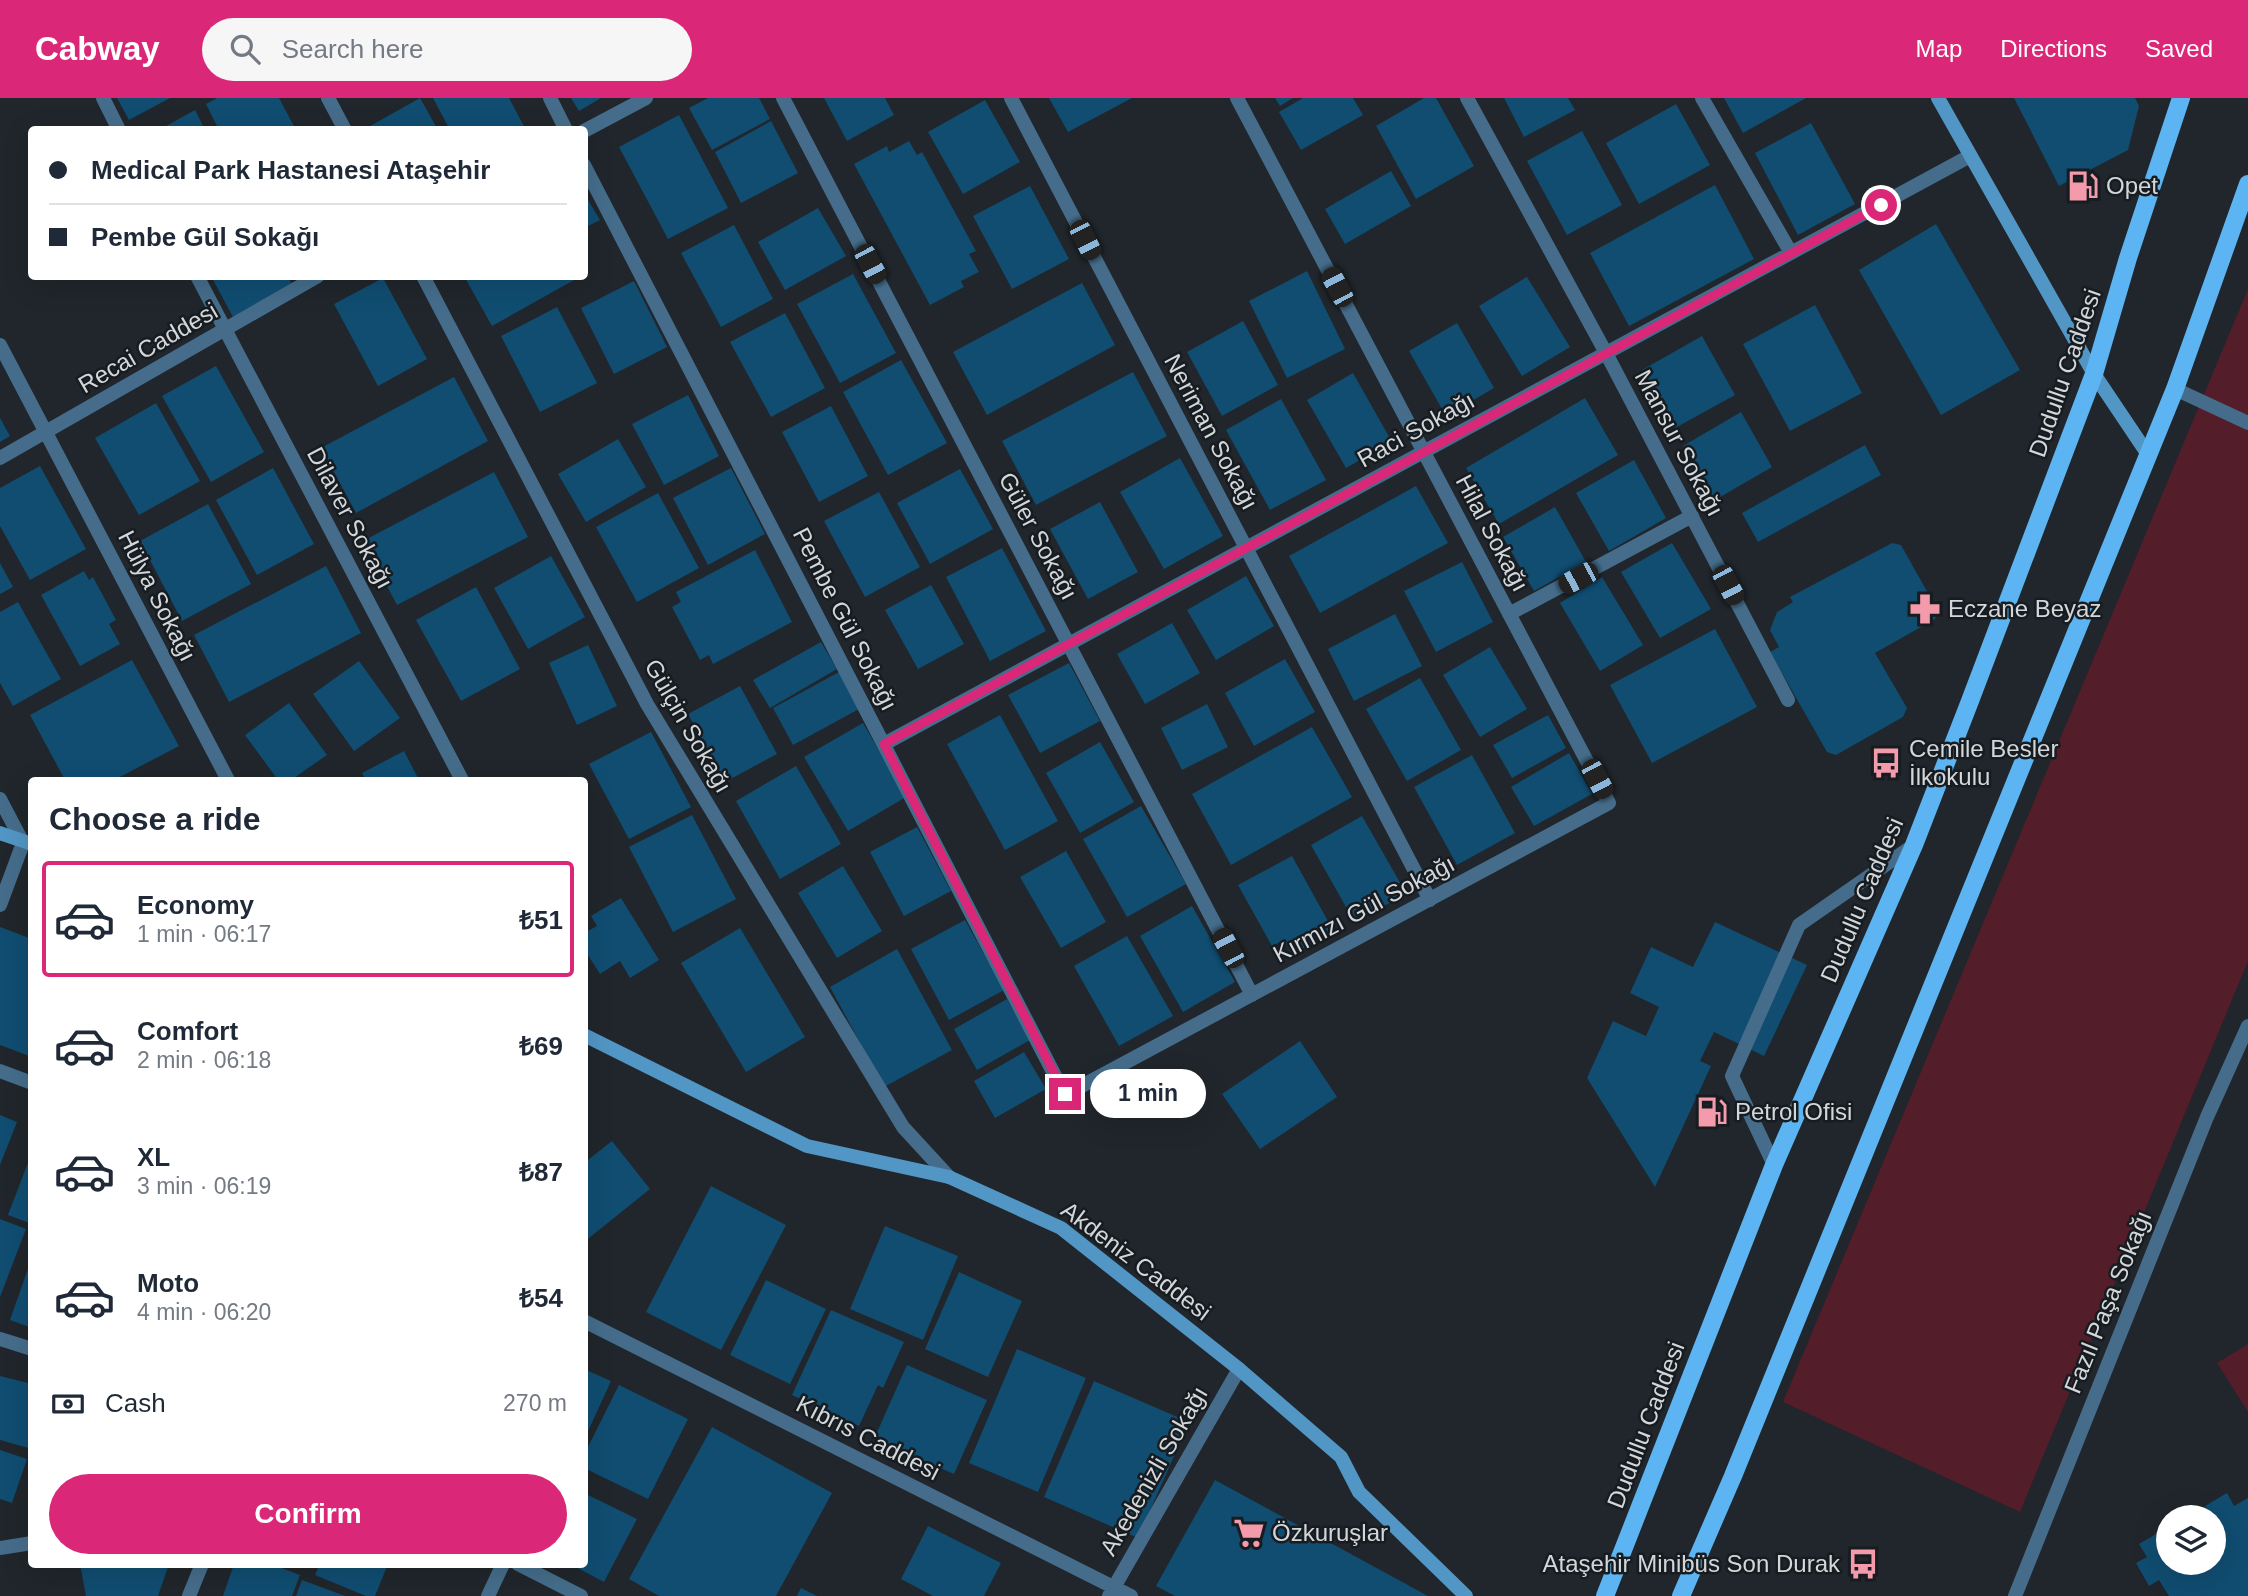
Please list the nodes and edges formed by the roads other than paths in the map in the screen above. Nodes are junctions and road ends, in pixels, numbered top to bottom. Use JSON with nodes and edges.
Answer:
{"nodes":[{"id":1,"x":103,"y":98,"type":"edge"},
{"id":2,"x":328,"y":98,"type":"edge"},
{"id":3,"x":550,"y":98,"type":"edge"},
{"id":4,"x":646,"y":98,"type":"edge"},
{"id":5,"x":783,"y":98,"type":"edge"},
{"id":6,"x":1011,"y":98,"type":"edge"},
{"id":7,"x":1237,"y":98,"type":"edge"},
{"id":8,"x":1467,"y":98,"type":"edge"},
{"id":9,"x":1702,"y":98,"type":"edge"},
{"id":10,"x":1938,"y":98,"type":"edge"},
{"id":11,"x":2181,"y":98,"type":"edge"},
{"id":12,"x":118,"y":126,"type":"edge"},
{"id":13,"x":343,"y":126,"type":"edge"},
{"id":14,"x":564,"y":126,"type":"edge"},
{"id":15,"x":588,"y":129,"type":"edge"},
{"id":16,"x":1970,"y":156,"type":"junction"},
{"id":17,"x":588,"y":173,"type":"edge"},
{"id":18,"x":2248,"y":184,"type":"edge"},
{"id":19,"x":1791,"y":253,"type":"junction"},
{"id":20,"x":199,"y":280,"type":"edge"},
{"id":21,"x":311,"y":280,"type":"edge"},
{"id":22,"x":425,"y":280,"type":"edge"},
{"id":23,"x":225,"y":331,"type":"junction"},
{"id":24,"x":0,"y":345,"type":"edge"},
{"id":25,"x":1606,"y":353,"type":"junction"},
{"id":26,"x":2094,"y":374,"type":"junction"},
{"id":27,"x":2175,"y":389,"type":"junction"},
{"id":28,"x":2248,"y":423,"type":"edge"},
{"id":29,"x":47,"y":432,"type":"junction"},
{"id":30,"x":1424,"y":452,"type":"junction"},
{"id":31,"x":2147,"y":453,"type":"junction"},
{"id":32,"x":0,"y":458,"type":"edge"},
{"id":33,"x":1692,"y":516,"type":"junction"},
{"id":34,"x":1247,"y":549,"type":"junction"},
{"id":35,"x":1510,"y":614,"type":"junction"},
{"id":36,"x":1069,"y":644,"type":"junction"},
{"id":37,"x":1788,"y":700,"type":"dead end"},
{"id":38,"x":884,"y":744,"type":"junction"},
{"id":39,"x":226,"y":777,"type":"edge"},
{"id":40,"x":460,"y":777,"type":"edge"},
{"id":41,"x":0,"y":799,"type":"edge"},
{"id":42,"x":1609,"y":803,"type":"joint"},
{"id":43,"x":0,"y":833,"type":"edge"},
{"id":44,"x":27,"y":843,"type":"edge"},
{"id":45,"x":1914,"y":845,"type":"junction"},
{"id":46,"x":1430,"y":900,"type":"junction"},
{"id":47,"x":0,"y":905,"type":"edge"},
{"id":48,"x":1252,"y":995,"type":"junction"},
{"id":49,"x":2248,"y":1026,"type":"edge"},
{"id":50,"x":588,"y":1036,"type":"edge"},
{"id":51,"x":0,"y":1071,"type":"edge"},
{"id":52,"x":28,"y":1082,"type":"edge"},
{"id":53,"x":1065,"y":1094,"type":"joint"},
{"id":54,"x":1774,"y":1166,"type":"junction"},
{"id":55,"x":949,"y":1177,"type":"junction"},
{"id":56,"x":588,"y":1323,"type":"edge"},
{"id":57,"x":0,"y":1339,"type":"edge"},
{"id":58,"x":28,"y":1348,"type":"edge"},
{"id":59,"x":1239,"y":1369,"type":"junction"},
{"id":60,"x":28,"y":1544,"type":"edge"},
{"id":61,"x":0,"y":1548,"type":"edge"},
{"id":62,"x":200,"y":1568,"type":"edge"},
{"id":63,"x":501,"y":1568,"type":"edge"},
{"id":64,"x":526,"y":1568,"type":"edge"},
{"id":65,"x":1111,"y":1591,"type":"edge"},
{"id":66,"x":1607,"y":1595,"type":"edge"},
{"id":67,"x":190,"y":1596,"type":"edge"},
{"id":68,"x":488,"y":1596,"type":"edge"},
{"id":69,"x":581,"y":1596,"type":"edge"},
{"id":70,"x":1131,"y":1596,"type":"edge"},
{"id":71,"x":1466,"y":1596,"type":"edge"},
{"id":72,"x":1681,"y":1596,"type":"edge"},
{"id":73,"x":2015,"y":1596,"type":"edge"}],
"edges":[{"from":1,"to":12,"type":"street"},
{"from":2,"to":13,"type":"street"},
{"from":3,"to":14,"type":"street"},
{"from":4,"to":15,"type":"street"},
{"from":5,"to":36,"type":"street","name":"Güler Sokağı"},
{"from":6,"to":34,"type":"street","name":"Neriman Sokağı"},
{"from":7,"to":30,"type":"street","name":"Hilal Sokağı"},
{"from":8,"to":25,"type":"street","name":"Mansur Sokağı"},
{"from":9,"to":19,"type":"street"},
{"from":10,"to":16,"type":"street"},
{"from":11,"to":26,"type":"main road","name":"Dudullu Caddesi"},
{"from":16,"to":19,"type":"street","name":"Raci Sokağı"},
{"from":16,"to":26,"type":"street"},
{"from":17,"to":38,"type":"street","name":"Pembe Gül Sokağı"},
{"from":18,"to":27,"type":"main road"},
{"from":19,"to":25,"type":"street","name":"Raci Sokağı"},
{"from":20,"to":23,"type":"street","name":"Dilaver Sokağı"},
{"from":21,"to":23,"type":"street","name":"Recai Caddesi"},
{"from":22,"to":55,"type":"street","name":"Gülçin Sokağı"},
{"from":23,"to":29,"type":"street","name":"Recai Caddesi"},
{"from":23,"to":40,"type":"street","name":"Dilaver Sokağı"},
{"from":24,"to":29,"type":"street","name":"Hülya Sokağı"},
{"from":25,"to":30,"type":"street","name":"Raci Sokağı"},
{"from":25,"to":33,"type":"street","name":"Mansur Sokağı"},
{"from":26,"to":31,"type":"street"},
{"from":26,"to":45,"type":"main road","name":"Dudullu Caddesi"},
{"from":27,"to":28,"type":"street"},
{"from":27,"to":31,"type":"main road"},
{"from":29,"to":32,"type":"street","name":"Recai Caddesi"},
{"from":29,"to":39,"type":"street","name":"Hülya Sokağı"},
{"from":30,"to":34,"type":"street","name":"Raci Sokağı"},
{"from":30,"to":35,"type":"street","name":"Hilal Sokağı"},
{"from":31,"to":72,"type":"main road"},
{"from":33,"to":35,"type":"street"},
{"from":33,"to":37,"type":"street","name":"Mansur Sokağı"},
{"from":34,"to":36,"type":"street","name":"Raci Sokağı"},
{"from":34,"to":46,"type":"street","name":"Neriman Sokağı"},
{"from":35,"to":42,"type":"street","name":"Hilal Sokağı"},
{"from":36,"to":38,"type":"street","name":"Raci Sokağı"},
{"from":36,"to":48,"type":"street","name":"Güler Sokağı"},
{"from":38,"to":53,"type":"street","name":"Pembe Gül Sokağı"},
{"from":41,"to":44,"type":"street"},
{"from":42,"to":46,"type":"street","name":"Kırmızı Gül Sokağı"},
{"from":43,"to":44,"type":"street"},
{"from":44,"to":47,"type":"street"},
{"from":45,"to":54,"type":"main road","name":"Dudullu Caddesi"},
{"from":45,"to":54,"type":"street"},
{"from":46,"to":48,"type":"street","name":"Kırmızı Gül Sokağı"},
{"from":48,"to":53,"type":"street","name":"Kırmızı Gül Sokağı"},
{"from":49,"to":73,"type":"street","name":"Fazıl Paşa Sokağı"},
{"from":50,"to":55,"type":"street","name":"Akdeniz Caddesi"},
{"from":51,"to":52,"type":"street"},
{"from":54,"to":66,"type":"main road","name":"Dudullu Caddesi"},
{"from":55,"to":59,"type":"street","name":"Akdeniz Caddesi"},
{"from":56,"to":65,"type":"street","name":"Kıbrıs Caddesi"},
{"from":57,"to":58,"type":"street"},
{"from":59,"to":65,"type":"street","name":"Akedenizli Sokağı"},
{"from":59,"to":71,"type":"street","name":"Akdeniz Caddesi"},
{"from":60,"to":61,"type":"street"},
{"from":62,"to":67,"type":"street"},
{"from":63,"to":68,"type":"street"},
{"from":64,"to":69,"type":"street"},
{"from":65,"to":70,"type":"street","name":"Kıbrıs Caddesi"}]}
